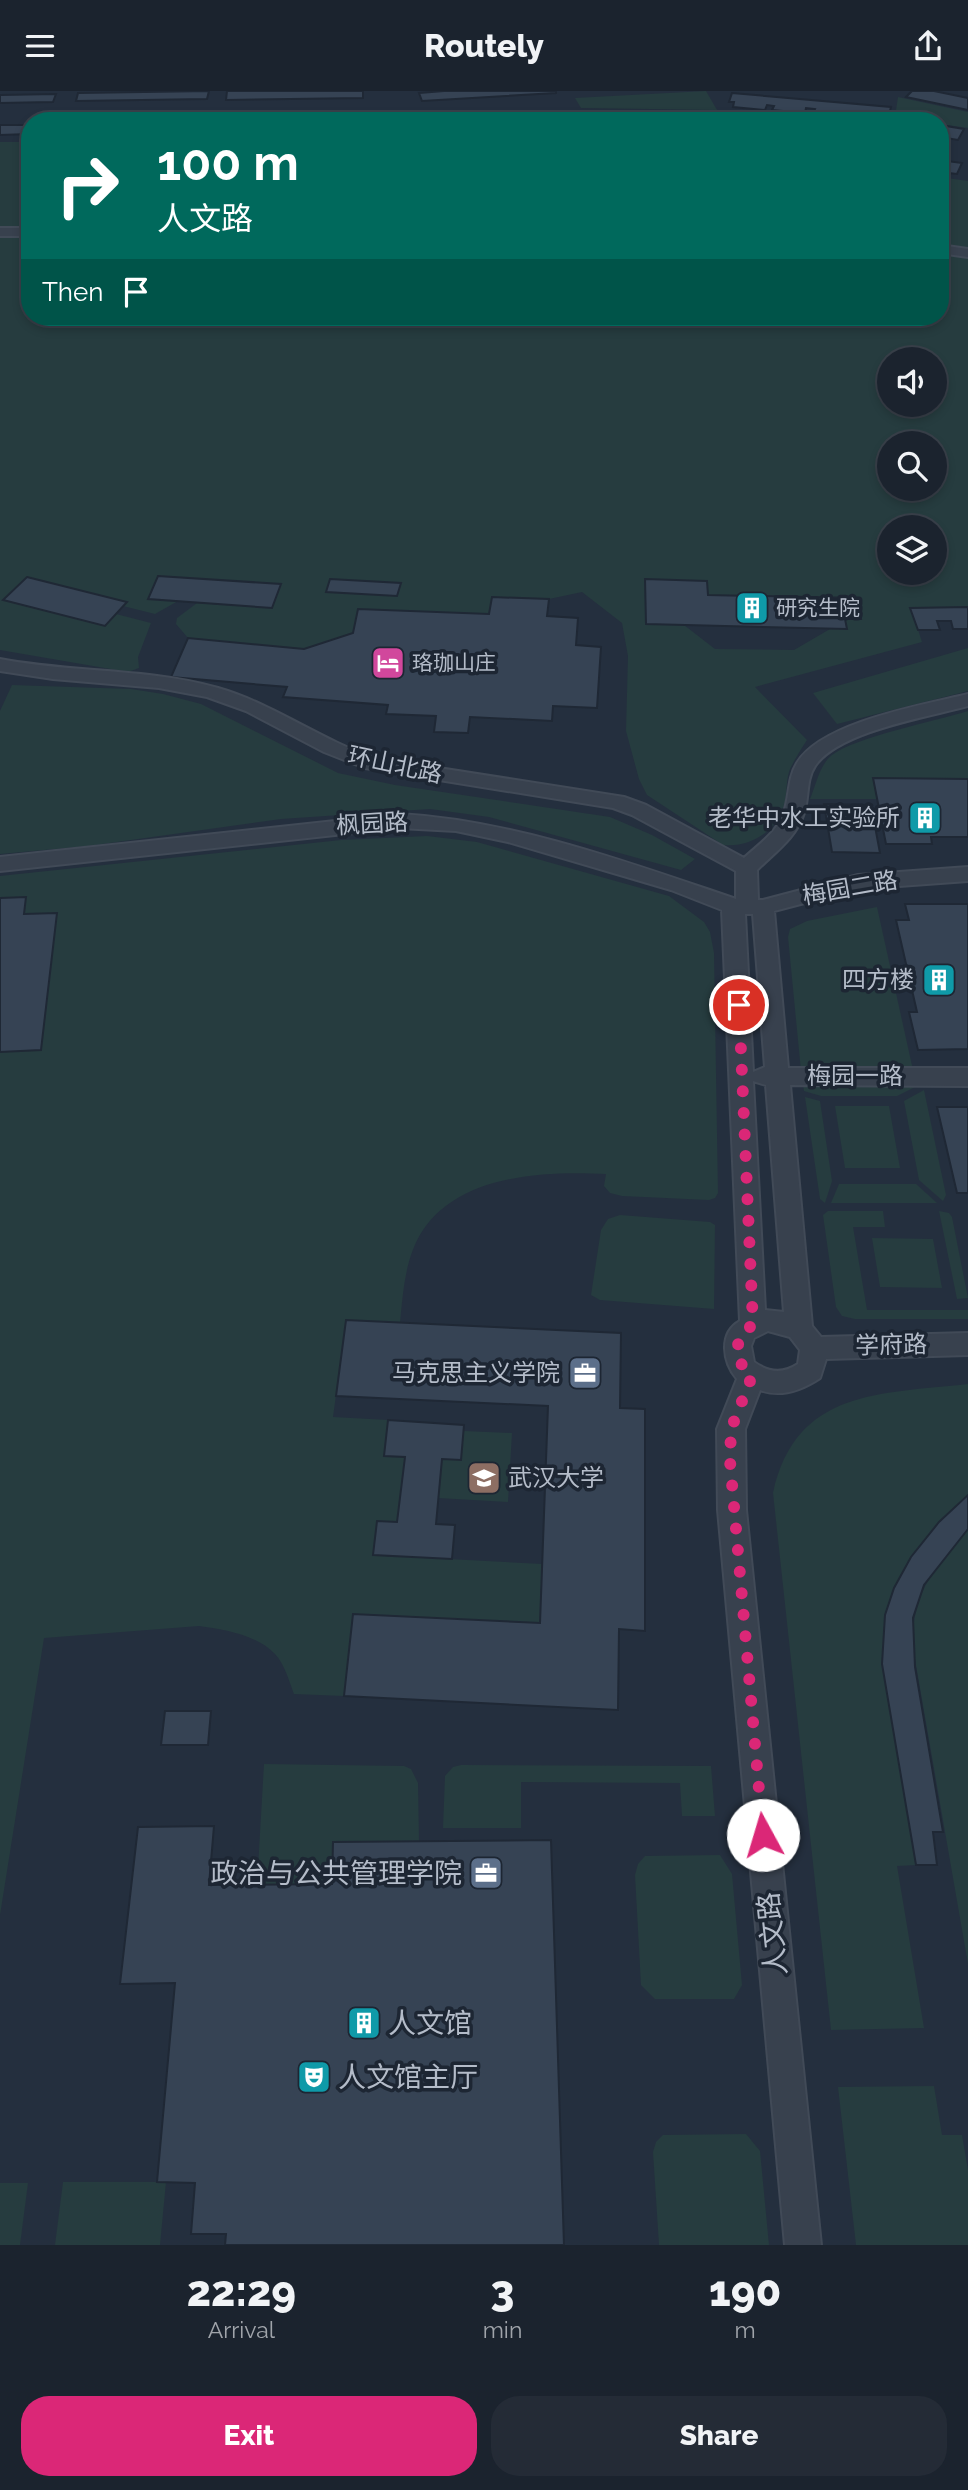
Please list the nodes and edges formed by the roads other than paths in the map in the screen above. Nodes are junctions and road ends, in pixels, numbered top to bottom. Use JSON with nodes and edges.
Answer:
{"nodes":[{"id":1,"x":0,"y":232,"type":"edge"},
{"id":2,"x":21,"y":232,"type":"edge"},
{"id":3,"x":949,"y":250,"type":"edge"},
{"id":4,"x":968,"y":253,"type":"edge"},
{"id":5,"x":0,"y":665,"type":"edge"},
{"id":6,"x":968,"y":700,"type":"edge"},
{"id":7,"x":0,"y":864,"type":"edge"},
{"id":8,"x":746,"y":868,"type":"junction"},
{"id":9,"x":968,"y":874,"type":"edge"},
{"id":10,"x":748,"y":907,"type":"junction"},
{"id":11,"x":743,"y":1076,"type":"junction"},
{"id":12,"x":778,"y":1076,"type":"junction"},
{"id":13,"x":968,"y":1077,"type":"edge"},
{"id":14,"x":753,"y":1325,"type":"junction"},
{"id":15,"x":806,"y":1338,"type":"junction"},
{"id":16,"x":968,"y":1344,"type":"edge"},
{"id":17,"x":752,"y":1376,"type":"junction"},
{"id":18,"x":803,"y":2245,"type":"edge"}],
"edges":[{"from":1,"to":2,"type":"street"},
{"from":3,"to":4,"type":"street"},
{"from":5,"to":8,"type":"street","name":"环山北路"},
{"from":6,"to":8,"type":"street"},
{"from":7,"to":10,"type":"street","name":"枫园路"},
{"from":8,"to":10,"type":"street"},
{"from":9,"to":10,"type":"street","name":"梅园二路"},
{"from":10,"to":11,"type":"street"},
{"from":10,"to":12,"type":"street"},
{"from":11,"to":12,"type":"street","name":"梅园一路"},
{"from":11,"to":14,"type":"street"},
{"from":12,"to":13,"type":"street","name":"梅园一路"},
{"from":12,"to":15,"type":"street"},
{"from":14,"to":15,"type":"street"},
{"from":14,"to":17,"type":"street"},
{"from":15,"to":16,"type":"street","name":"学府路"},
{"from":15,"to":17,"type":"street"},
{"from":17,"to":18,"type":"street","name":"人文路"}]}
